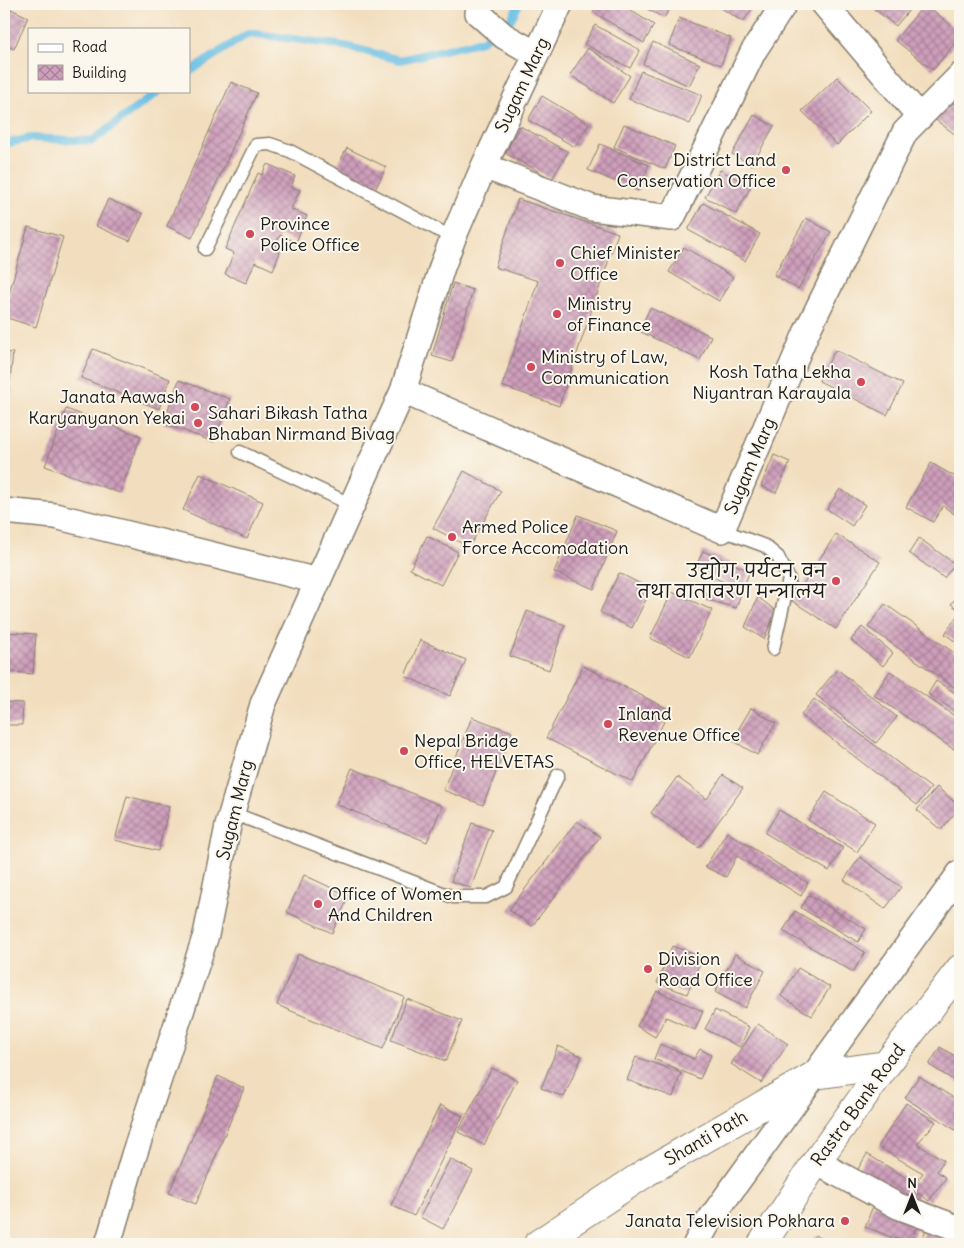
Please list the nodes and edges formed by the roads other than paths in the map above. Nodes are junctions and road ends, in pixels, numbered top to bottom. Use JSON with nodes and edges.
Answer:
{"nodes":[{"id":1,"x":560,"y":4,"type":"edge"},
{"id":2,"x":784,"y":4,"type":"edge"},
{"id":3,"x":824,"y":4,"type":"edge"},
{"id":4,"x":481,"y":15,"type":"dead end"},
{"id":5,"x":536,"y":54,"type":"junction"},
{"id":6,"x":960,"y":76,"type":"edge"},
{"id":7,"x":920,"y":117,"type":"junction"},
{"id":8,"x":484,"y":166,"type":"junction"},
{"id":9,"x":453,"y":238,"type":"junction"},
{"id":10,"x":205,"y":249,"type":"dead end"},
{"id":11,"x":403,"y":391,"type":"junction"},
{"id":12,"x":240,"y":452,"type":"dead end"},
{"id":13,"x":352,"y":505,"type":"junction"},
{"id":14,"x":4,"y":511,"type":"edge"},
{"id":15,"x":722,"y":530,"type":"junction"},
{"id":16,"x":318,"y":581,"type":"junction"},
{"id":17,"x":773,"y":649,"type":"dead end"},
{"id":18,"x":558,"y":775,"type":"dead end"},
{"id":19,"x":232,"y":813,"type":"junction"},
{"id":20,"x":960,"y":873,"type":"edge"},
{"id":21,"x":960,"y":969,"type":"edge"},
{"id":22,"x":886,"y":1065,"type":"junction"},
{"id":23,"x":815,"y":1075,"type":"junction"},
{"id":24,"x":816,"y":1162,"type":"junction"},
{"id":25,"x":960,"y":1229,"type":"edge"},
{"id":26,"x":108,"y":1244,"type":"edge"},
{"id":27,"x":538,"y":1244,"type":"edge"},
{"id":28,"x":696,"y":1244,"type":"edge"},
{"id":29,"x":762,"y":1244,"type":"edge"}],
"edges":[{"from":1,"to":5,"type":"street","name":"Sugam Marg"},
{"from":2,"to":8,"type":"street"},
{"from":3,"to":7,"type":"street"},
{"from":4,"to":5,"type":"street"},
{"from":5,"to":8,"type":"street","name":"Sugam Marg"},
{"from":6,"to":7,"type":"street","name":"Sugam Marg"},
{"from":7,"to":15,"type":"street","name":"Sugam Marg"},
{"from":8,"to":9,"type":"street","name":"Sugam Marg"},
{"from":9,"to":10,"type":"lane"},
{"from":9,"to":11,"type":"street","name":"Sugam Marg"},
{"from":11,"to":13,"type":"street","name":"Sugam Marg"},
{"from":11,"to":15,"type":"street","name":"Sugam Marg"},
{"from":12,"to":13,"type":"lane"},
{"from":13,"to":16,"type":"street","name":"Sugam Marg"},
{"from":14,"to":16,"type":"street"},
{"from":15,"to":17,"type":"lane"},
{"from":16,"to":19,"type":"street","name":"Sugam Marg"},
{"from":18,"to":19,"type":"lane"},
{"from":19,"to":26,"type":"street","name":"Sugam Marg"},
{"from":20,"to":23,"type":"street"},
{"from":21,"to":22,"type":"main road","name":"Rastra Bank Road"},
{"from":22,"to":23,"type":"main road","name":"Shanti Path"},
{"from":22,"to":24,"type":"main road","name":"Rastra Bank Road"},
{"from":23,"to":27,"type":"main road","name":"Shanti Path"},
{"from":23,"to":28,"type":"street"},
{"from":24,"to":25,"type":"street"},
{"from":24,"to":29,"type":"main road","name":"Rastra Bank Road"}]}
